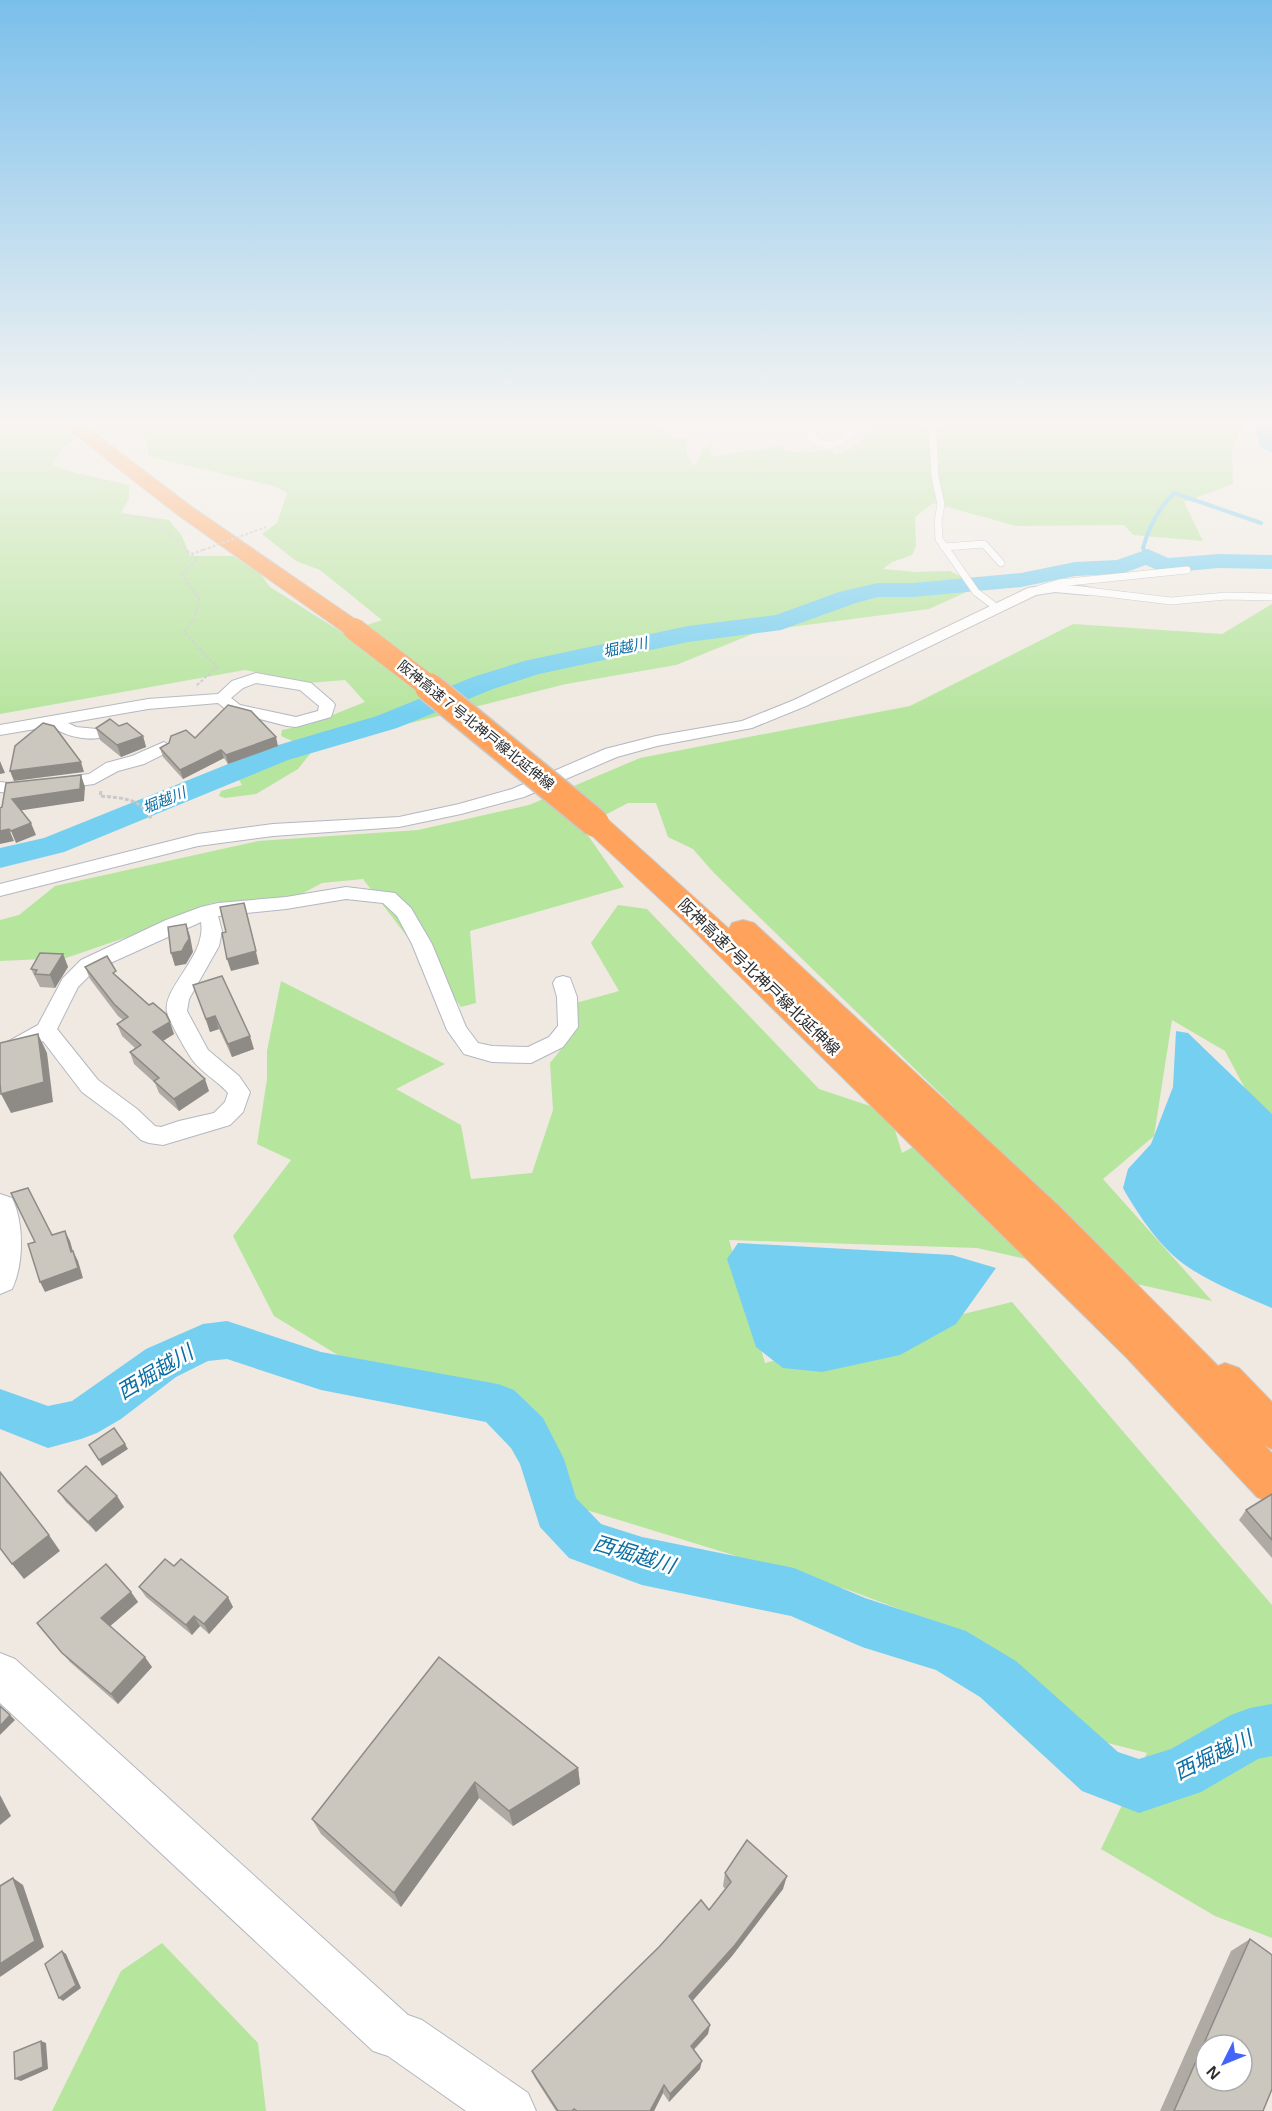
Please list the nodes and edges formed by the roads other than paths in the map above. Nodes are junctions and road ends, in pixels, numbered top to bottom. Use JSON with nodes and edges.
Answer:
{"nodes":[{"id":1,"x":197,"y":519,"type":"edge"},
{"id":2,"x":938,"y":519,"type":"edge"},
{"id":3,"x":944,"y":547,"type":"junction"},
{"id":4,"x":1001,"y":563,"type":"dead end"},
{"id":5,"x":1187,"y":570,"type":"dead end"},
{"id":6,"x":1033,"y":591,"type":"junction"},
{"id":7,"x":1088,"y":591,"type":"joint"},
{"id":8,"x":1272,"y":597,"type":"edge"},
{"id":9,"x":997,"y":608,"type":"junction"},
{"id":10,"x":223,"y":698,"type":"junction"},
{"id":11,"x":57,"y":720,"type":"junction"},
{"id":12,"x":0,"y":730,"type":"edge"},
{"id":13,"x":101,"y":733,"type":"edge"},
{"id":14,"x":164,"y":747,"type":"edge"},
{"id":15,"x":0,"y":787,"type":"edge"},
{"id":16,"x":604,"y":819,"type":"joint"},
{"id":17,"x":0,"y":890,"type":"edge"},
{"id":18,"x":208,"y":911,"type":"junction"},
{"id":19,"x":563,"y":982,"type":"dead end"},
{"id":20,"x":46,"y":1030,"type":"junction"},
{"id":21,"x":0,"y":1055,"type":"edge"},
{"id":22,"x":930,"y":1125,"type":"junction"},
{"id":23,"x":0,"y":1207,"type":"edge"},
{"id":24,"x":0,"y":1279,"type":"edge"},
{"id":25,"x":1134,"y":1347,"type":"junction"},
{"id":26,"x":1190,"y":1353,"type":"junction"},
{"id":27,"x":1272,"y":1430,"type":"edge"},
{"id":28,"x":1272,"y":1450,"type":"edge"},
{"id":29,"x":1272,"y":1483,"type":"edge"},
{"id":30,"x":1272,"y":1509,"type":"edge"},
{"id":31,"x":0,"y":1674,"type":"edge"},
{"id":32,"x":510,"y":2111,"type":"edge"}],
"edges":[{"from":1,"to":16,"type":"highway","name":"阪神高速７号北神戸線北延伸線","bridge":true},
{"from":2,"to":3,"type":"lane"},
{"from":3,"to":4,"type":"lane"},
{"from":3,"to":9,"type":"lane"},
{"from":5,"to":6,"type":"lane"},
{"from":6,"to":7,"type":"street"},
{"from":6,"to":9,"type":"street"},
{"from":7,"to":8,"type":"lane"},
{"from":9,"to":17,"type":"street"},
{"from":10,"to":10,"type":"street"},
{"from":10,"to":11,"type":"street"},
{"from":11,"to":12,"type":"street"},
{"from":11,"to":13,"type":"street"},
{"from":14,"to":15,"type":"street"},
{"from":16,"to":22,"type":"highway","name":"阪神高速7号北神戸線北延伸線"},
{"from":18,"to":19,"type":"street"},
{"from":18,"to":20,"type":"street"},
{"from":18,"to":20,"type":"street"},
{"from":20,"to":21,"type":"street"},
{"from":22,"to":25,"type":"highway"},
{"from":22,"to":26,"type":"highway"},
{"from":23,"to":24,"type":"street"},
{"from":25,"to":29,"type":"highway"},
{"from":25,"to":30,"type":"highway"},
{"from":26,"to":27,"type":"highway"},
{"from":26,"to":28,"type":"highway"},
{"from":31,"to":32,"type":"street"}]}
